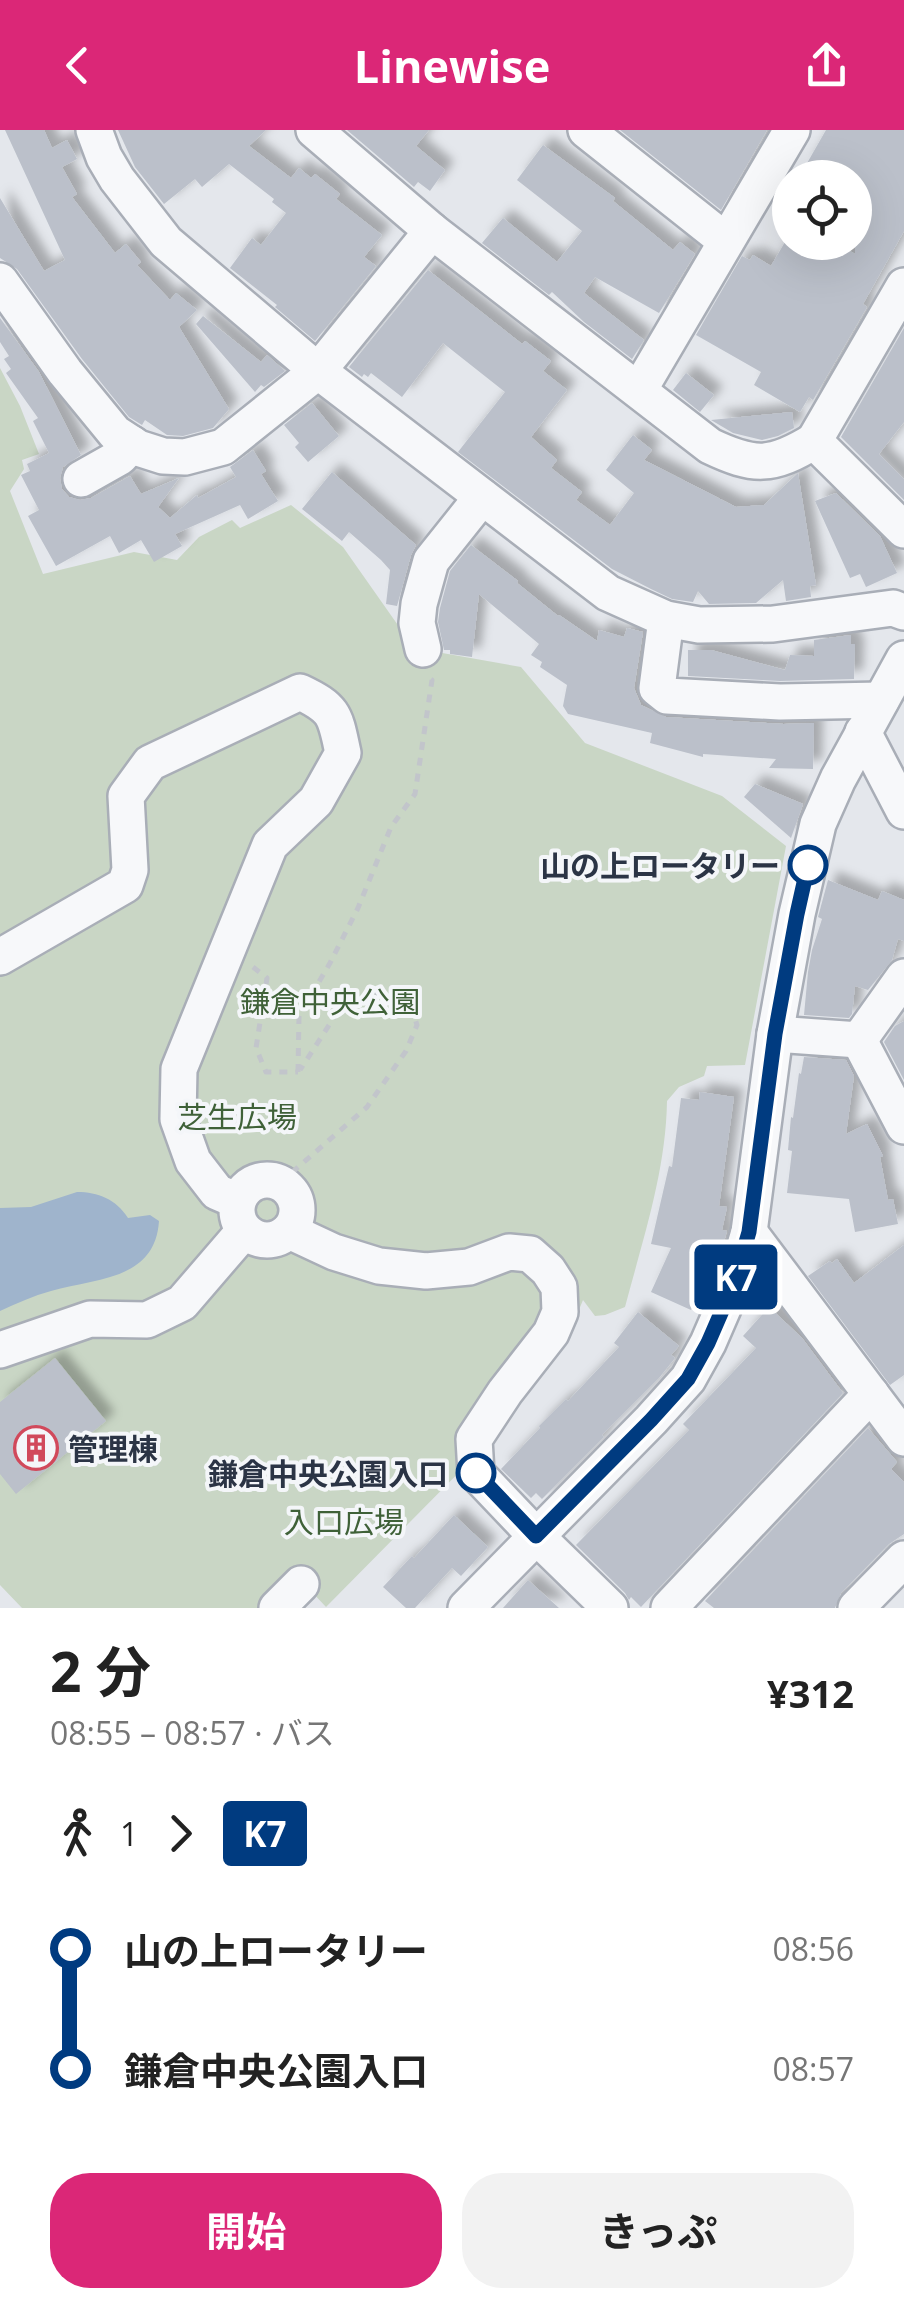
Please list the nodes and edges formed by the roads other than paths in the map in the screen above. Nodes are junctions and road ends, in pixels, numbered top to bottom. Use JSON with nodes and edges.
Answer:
{"nodes":[{"id":1,"x":94,"y":130,"type":"edge"},
{"id":2,"x":314,"y":130,"type":"edge"},
{"id":3,"x":586,"y":130,"type":"edge"},
{"id":4,"x":792,"y":130,"type":"edge"},
{"id":5,"x":432,"y":230,"type":"junction"},
{"id":6,"x":726,"y":241,"type":"junction"},
{"id":7,"x":0,"y":281,"type":"edge"},
{"id":8,"x":904,"y":286,"type":"edge"},
{"id":9,"x":318,"y":370,"type":"junction"},
{"id":10,"x":639,"y":390,"type":"junction"},
{"id":11,"x":814,"y":441,"type":"junction"},
{"id":12,"x":132,"y":444,"type":"junction"},
{"id":13,"x":81,"y":479,"type":"dead end"},
{"id":14,"x":482,"y":497,"type":"junction"},
{"id":15,"x":904,"y":530,"type":"edge"},
{"id":16,"x":904,"y":612,"type":"edge"},
{"id":17,"x":666,"y":619,"type":"junction"},
{"id":18,"x":904,"y":659,"type":"edge"},
{"id":19,"x":428,"y":664,"type":"road end"},
{"id":20,"x":880,"y":700,"type":"junction"},
{"id":21,"x":863,"y":732,"type":"junction"},
{"id":22,"x":904,"y":811,"type":"edge"},
{"id":23,"x":0,"y":957,"type":"edge"},
{"id":24,"x":904,"y":977,"type":"edge"},
{"id":25,"x":775,"y":1034,"type":"junction"},
{"id":26,"x":859,"y":1040,"type":"junction"},
{"id":27,"x":904,"y":1126,"type":"edge"},
{"id":28,"x":241,"y":1216,"type":"junction"},
{"id":29,"x":289,"y":1231,"type":"junction"},
{"id":30,"x":749,"y":1232,"type":"junction"},
{"id":31,"x":0,"y":1350,"type":"edge"},
{"id":32,"x":871,"y":1394,"type":"junction"},
{"id":33,"x":904,"y":1438,"type":"edge"},
{"id":34,"x":536,"y":1536,"type":"junction"},
{"id":35,"x":904,"y":1559,"type":"edge"},
{"id":36,"x":466,"y":1608,"type":"edge"},
{"id":37,"x":610,"y":1608,"type":"edge"},
{"id":38,"x":669,"y":1608,"type":"edge"},
{"id":39,"x":856,"y":1608,"type":"edge"}],
"edges":[{"from":1,"to":9,"type":"street"},
{"from":2,"to":5,"type":"street"},
{"from":3,"to":6,"type":"street"},
{"from":4,"to":6,"type":"street"},
{"from":5,"to":9,"type":"street"},
{"from":5,"to":10,"type":"street"},
{"from":6,"to":10,"type":"street"},
{"from":7,"to":12,"type":"street"},
{"from":8,"to":11,"type":"street"},
{"from":9,"to":12,"type":"street"},
{"from":9,"to":14,"type":"street"},
{"from":10,"to":11,"type":"street"},
{"from":11,"to":15,"type":"street"},
{"from":12,"to":13,"type":"street"},
{"from":14,"to":17,"type":"street"},
{"from":14,"to":19,"type":"street"},
{"from":16,"to":17,"type":"street"},
{"from":17,"to":20,"type":"street"},
{"from":18,"to":20,"type":"street"},
{"from":20,"to":21,"type":"street"},
{"from":21,"to":22,"type":"street"},
{"from":21,"to":25,"type":"street"},
{"from":23,"to":28,"type":"street"},
{"from":24,"to":26,"type":"street"},
{"from":25,"to":26,"type":"street"},
{"from":25,"to":30,"type":"street"},
{"from":26,"to":27,"type":"street"},
{"from":28,"to":29,"type":"street"},
{"from":28,"to":29,"type":"street"},
{"from":28,"to":31,"type":"street"},
{"from":29,"to":34,"type":"street"},
{"from":30,"to":32,"type":"street"},
{"from":30,"to":34,"type":"street"},
{"from":32,"to":33,"type":"street"},
{"from":32,"to":38,"type":"street"},
{"from":34,"to":36,"type":"street"},
{"from":34,"to":37,"type":"street"},
{"from":35,"to":39,"type":"street"}]}
